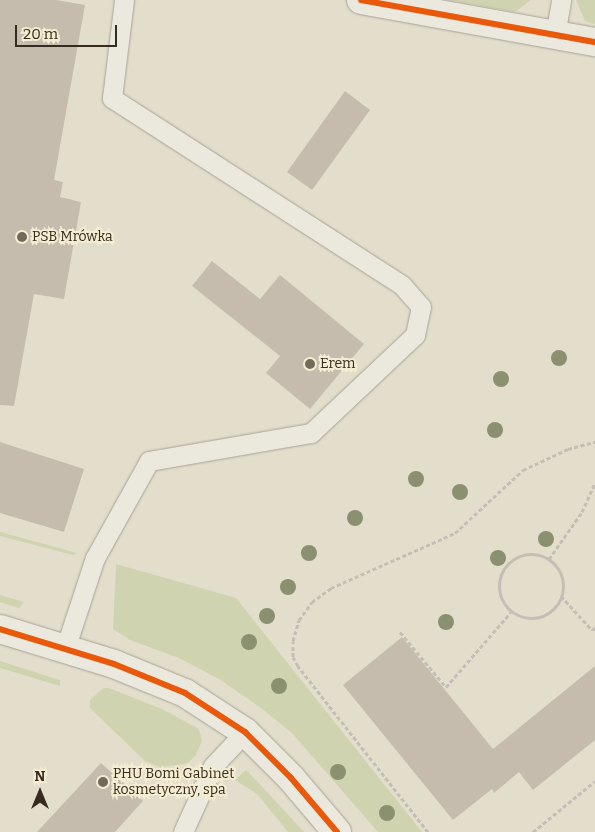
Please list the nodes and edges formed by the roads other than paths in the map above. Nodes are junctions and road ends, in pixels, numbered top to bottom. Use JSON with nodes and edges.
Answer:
{"nodes":[{"id":1,"x":124,"y":0,"type":"edge"},
{"id":2,"x":361,"y":0,"type":"edge"},
{"id":3,"x":560,"y":0,"type":"edge"},
{"id":4,"x":555,"y":35,"type":"junction"},
{"id":5,"x":595,"y":42,"type":"edge"},
{"id":6,"x":0,"y":629,"type":"edge"},
{"id":7,"x":65,"y":649,"type":"junction"},
{"id":8,"x":245,"y":732,"type":"junction"},
{"id":9,"x":182,"y":832,"type":"edge"},
{"id":10,"x":337,"y":832,"type":"edge"}],
"edges":[{"from":1,"to":7,"type":"lane"},
{"from":2,"to":4,"type":"street"},
{"from":3,"to":4,"type":"lane"},
{"from":4,"to":5,"type":"street"},
{"from":6,"to":7,"type":"street"},
{"from":7,"to":8,"type":"street"},
{"from":8,"to":9,"type":"lane"},
{"from":8,"to":10,"type":"street"}]}
